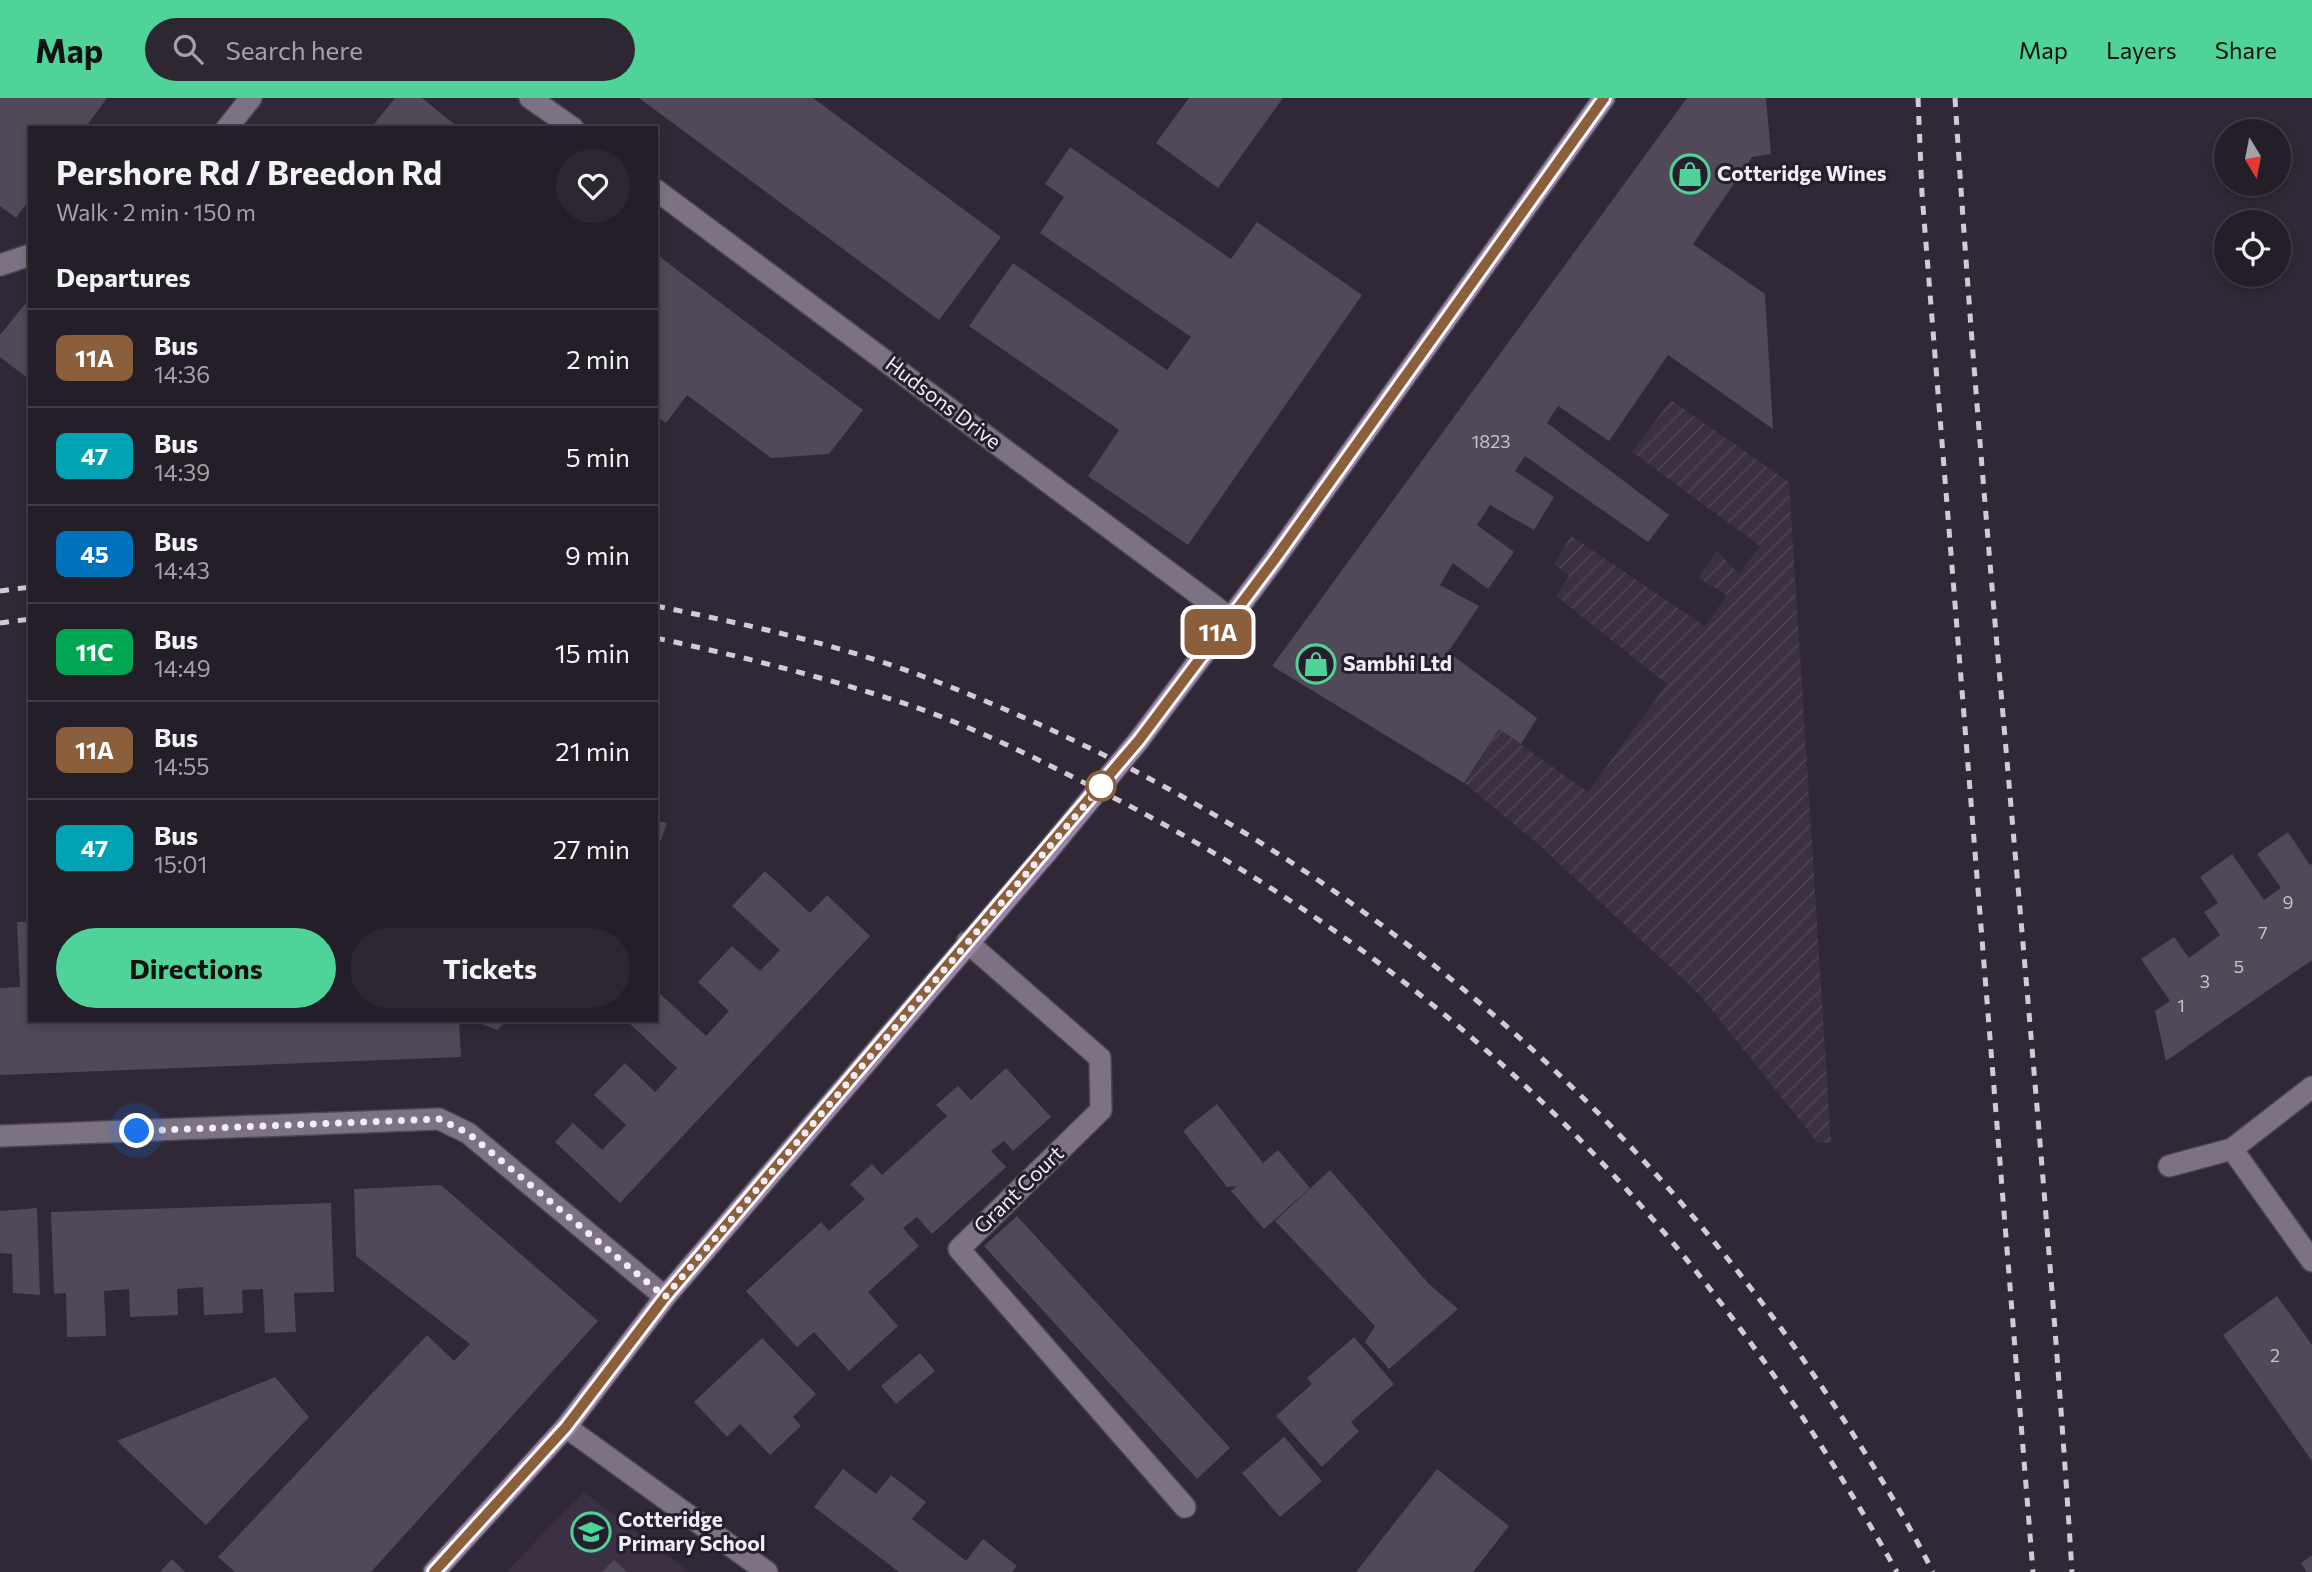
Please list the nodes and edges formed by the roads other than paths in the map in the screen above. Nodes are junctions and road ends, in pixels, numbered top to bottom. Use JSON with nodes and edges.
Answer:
{"nodes":[{"id":1,"x":251,"y":98,"type":"edge"},
{"id":2,"x":1602,"y":99,"type":"edge"},
{"id":3,"x":540,"y":100,"type":"edge"},
{"id":4,"x":229,"y":126,"type":"edge"},
{"id":5,"x":571,"y":126,"type":"edge"},
{"id":6,"x":658,"y":191,"type":"edge"},
{"id":7,"x":28,"y":257,"type":"edge"},
{"id":8,"x":0,"y":265,"type":"edge"},
{"id":9,"x":1229,"y":617,"type":"junction"},
{"id":10,"x":967,"y":942,"type":"junction"},
{"id":11,"x":2312,"y":1087,"type":"edge"},
{"id":12,"x":0,"y":1136,"type":"edge"},
{"id":13,"x":2232,"y":1149,"type":"junction"},
{"id":14,"x":2169,"y":1166,"type":"dead end"},
{"id":15,"x":2312,"y":1261,"type":"edge"},
{"id":16,"x":665,"y":1297,"type":"junction"},
{"id":17,"x":566,"y":1427,"type":"junction"},
{"id":18,"x":1185,"y":1507,"type":"dead end"},
{"id":19,"x":434,"y":1572,"type":"edge"},
{"id":20,"x":767,"y":1572,"type":"edge"}],
"edges":[{"from":1,"to":4,"type":"street"},
{"from":2,"to":9,"type":"main road"},
{"from":3,"to":5,"type":"street"},
{"from":6,"to":9,"type":"street","name":"Hudsons Drive"},
{"from":7,"to":8,"type":"street"},
{"from":9,"to":10,"type":"main road","bridge":true},
{"from":10,"to":16,"type":"main road"},
{"from":10,"to":18,"type":"street","name":"Grant Court"},
{"from":11,"to":13,"type":"street"},
{"from":12,"to":16,"type":"street"},
{"from":13,"to":14,"type":"street"},
{"from":13,"to":15,"type":"street"},
{"from":16,"to":17,"type":"main road"},
{"from":17,"to":19,"type":"main road"},
{"from":17,"to":20,"type":"street"}]}
